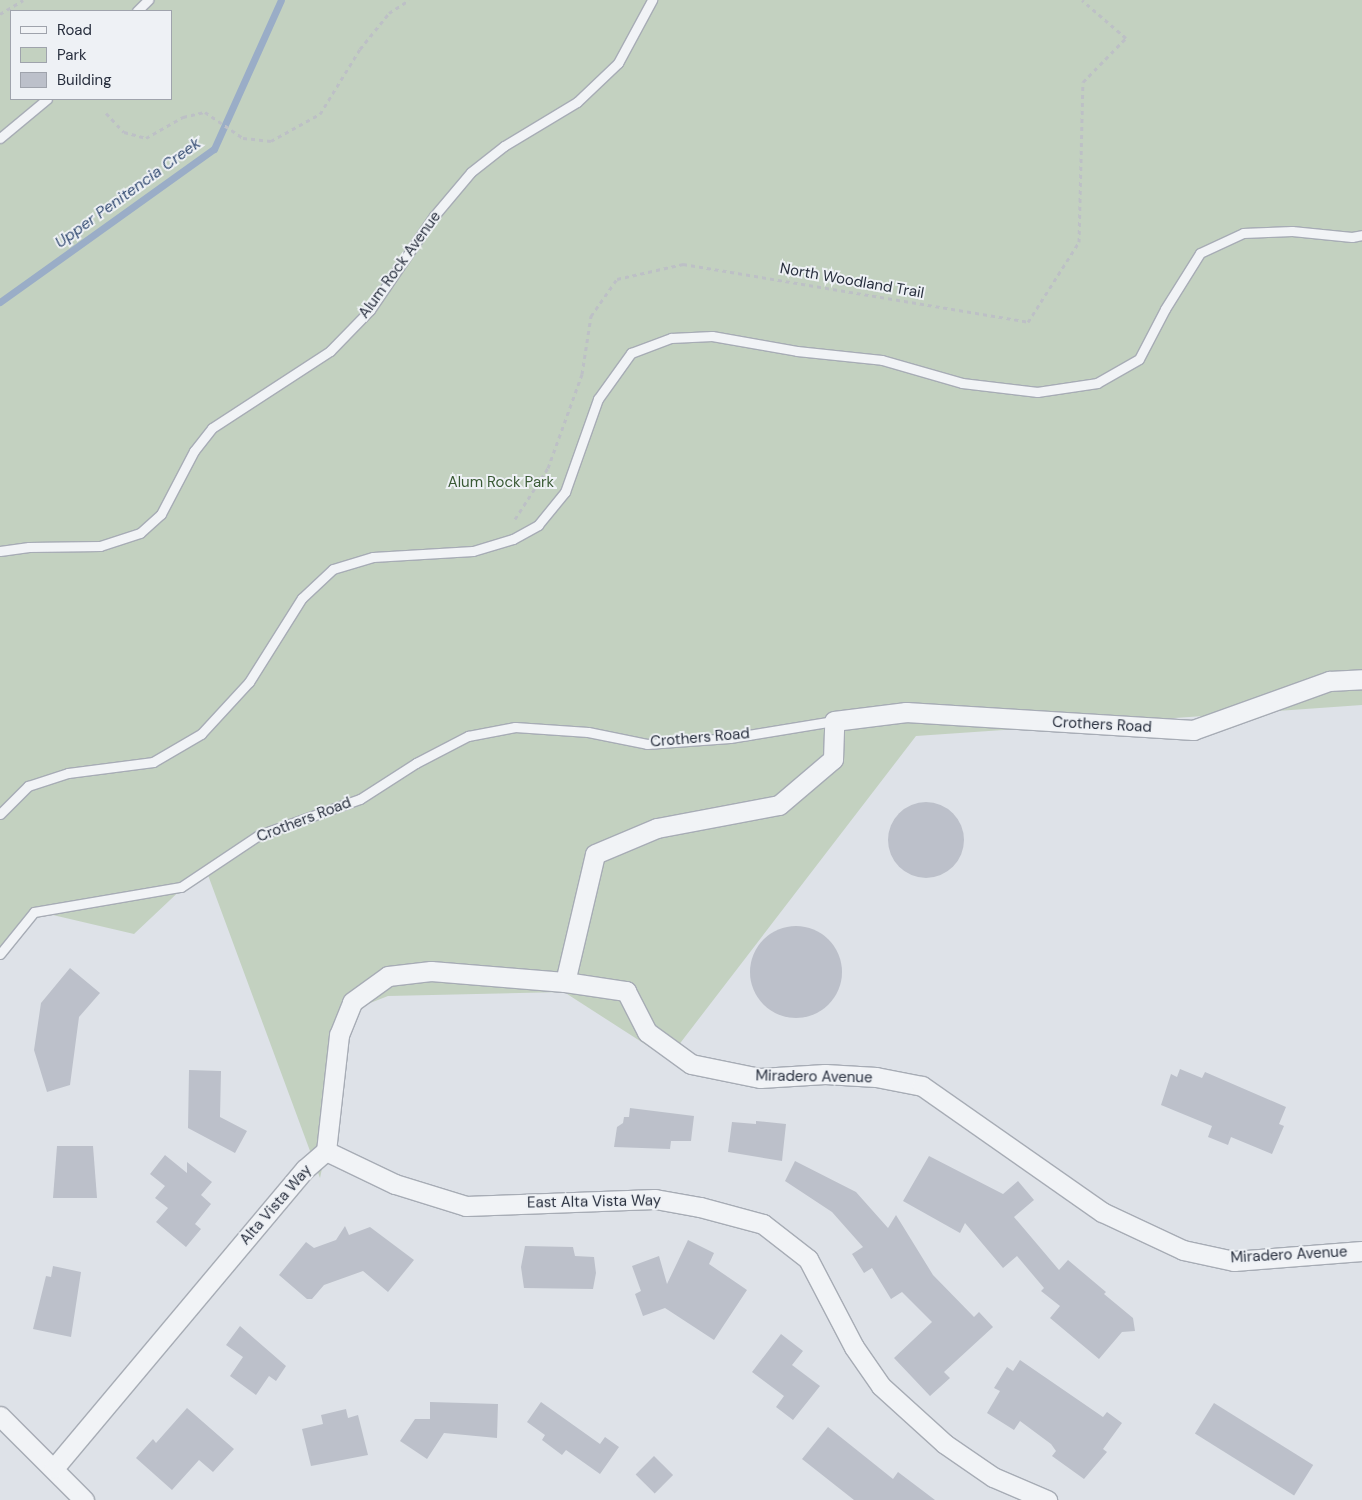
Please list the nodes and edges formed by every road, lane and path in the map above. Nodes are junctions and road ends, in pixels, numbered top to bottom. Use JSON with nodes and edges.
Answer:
{"nodes":[{"id":1,"x":23,"y":0,"type":"edge"},
{"id":2,"x":148,"y":0,"type":"edge"},
{"id":3,"x":410,"y":0,"type":"edge"},
{"id":4,"x":652,"y":0,"type":"edge"},
{"id":5,"x":1082,"y":0,"type":"edge"},
{"id":6,"x":138,"y":10,"type":"edge"},
{"id":7,"x":0,"y":14,"type":"edge"},
{"id":8,"x":46,"y":100,"type":"edge"},
{"id":9,"x":106,"y":113,"type":"dead end"},
{"id":10,"x":0,"y":138,"type":"edge"},
{"id":11,"x":1362,"y":235,"type":"edge"},
{"id":12,"x":507,"y":526,"type":"dead end"},
{"id":13,"x":0,"y":552,"type":"edge"},
{"id":14,"x":1362,"y":679,"type":"edge"},
{"id":15,"x":834,"y":721,"type":"junction"},
{"id":16,"x":0,"y":814,"type":"edge"},
{"id":17,"x":0,"y":954,"type":"edge"},
{"id":18,"x":565,"y":982,"type":"junction"},
{"id":19,"x":326,"y":1151,"type":"junction"},
{"id":20,"x":1362,"y":1252,"type":"edge"},
{"id":21,"x":0,"y":1416,"type":"edge"},
{"id":22,"x":54,"y":1468,"type":"junction"},
{"id":23,"x":84,"y":1500,"type":"edge"},
{"id":24,"x":1047,"y":1500,"type":"edge"}],
"edges":[{"from":1,"to":7,"type":"path"},
{"from":2,"to":6,"type":"lane"},
{"from":3,"to":9,"type":"path"},
{"from":4,"to":13,"type":"lane","name":"Alum Rock Avenue"},
{"from":5,"to":12,"type":"path","name":"North Woodland Trail"},
{"from":8,"to":10,"type":"lane"},
{"from":11,"to":16,"type":"lane"},
{"from":14,"to":15,"type":"street","name":"Crothers Road"},
{"from":15,"to":17,"type":"lane","name":"Crothers Road"},
{"from":15,"to":18,"type":"street"},
{"from":18,"to":19,"type":"street"},
{"from":18,"to":20,"type":"street","name":"Miradero Avenue"},
{"from":19,"to":22,"type":"street","name":"Alta Vista Way"},
{"from":19,"to":24,"type":"street","name":"East Alta Vista Way"},
{"from":21,"to":22,"type":"street"},
{"from":22,"to":23,"type":"street"}]}
